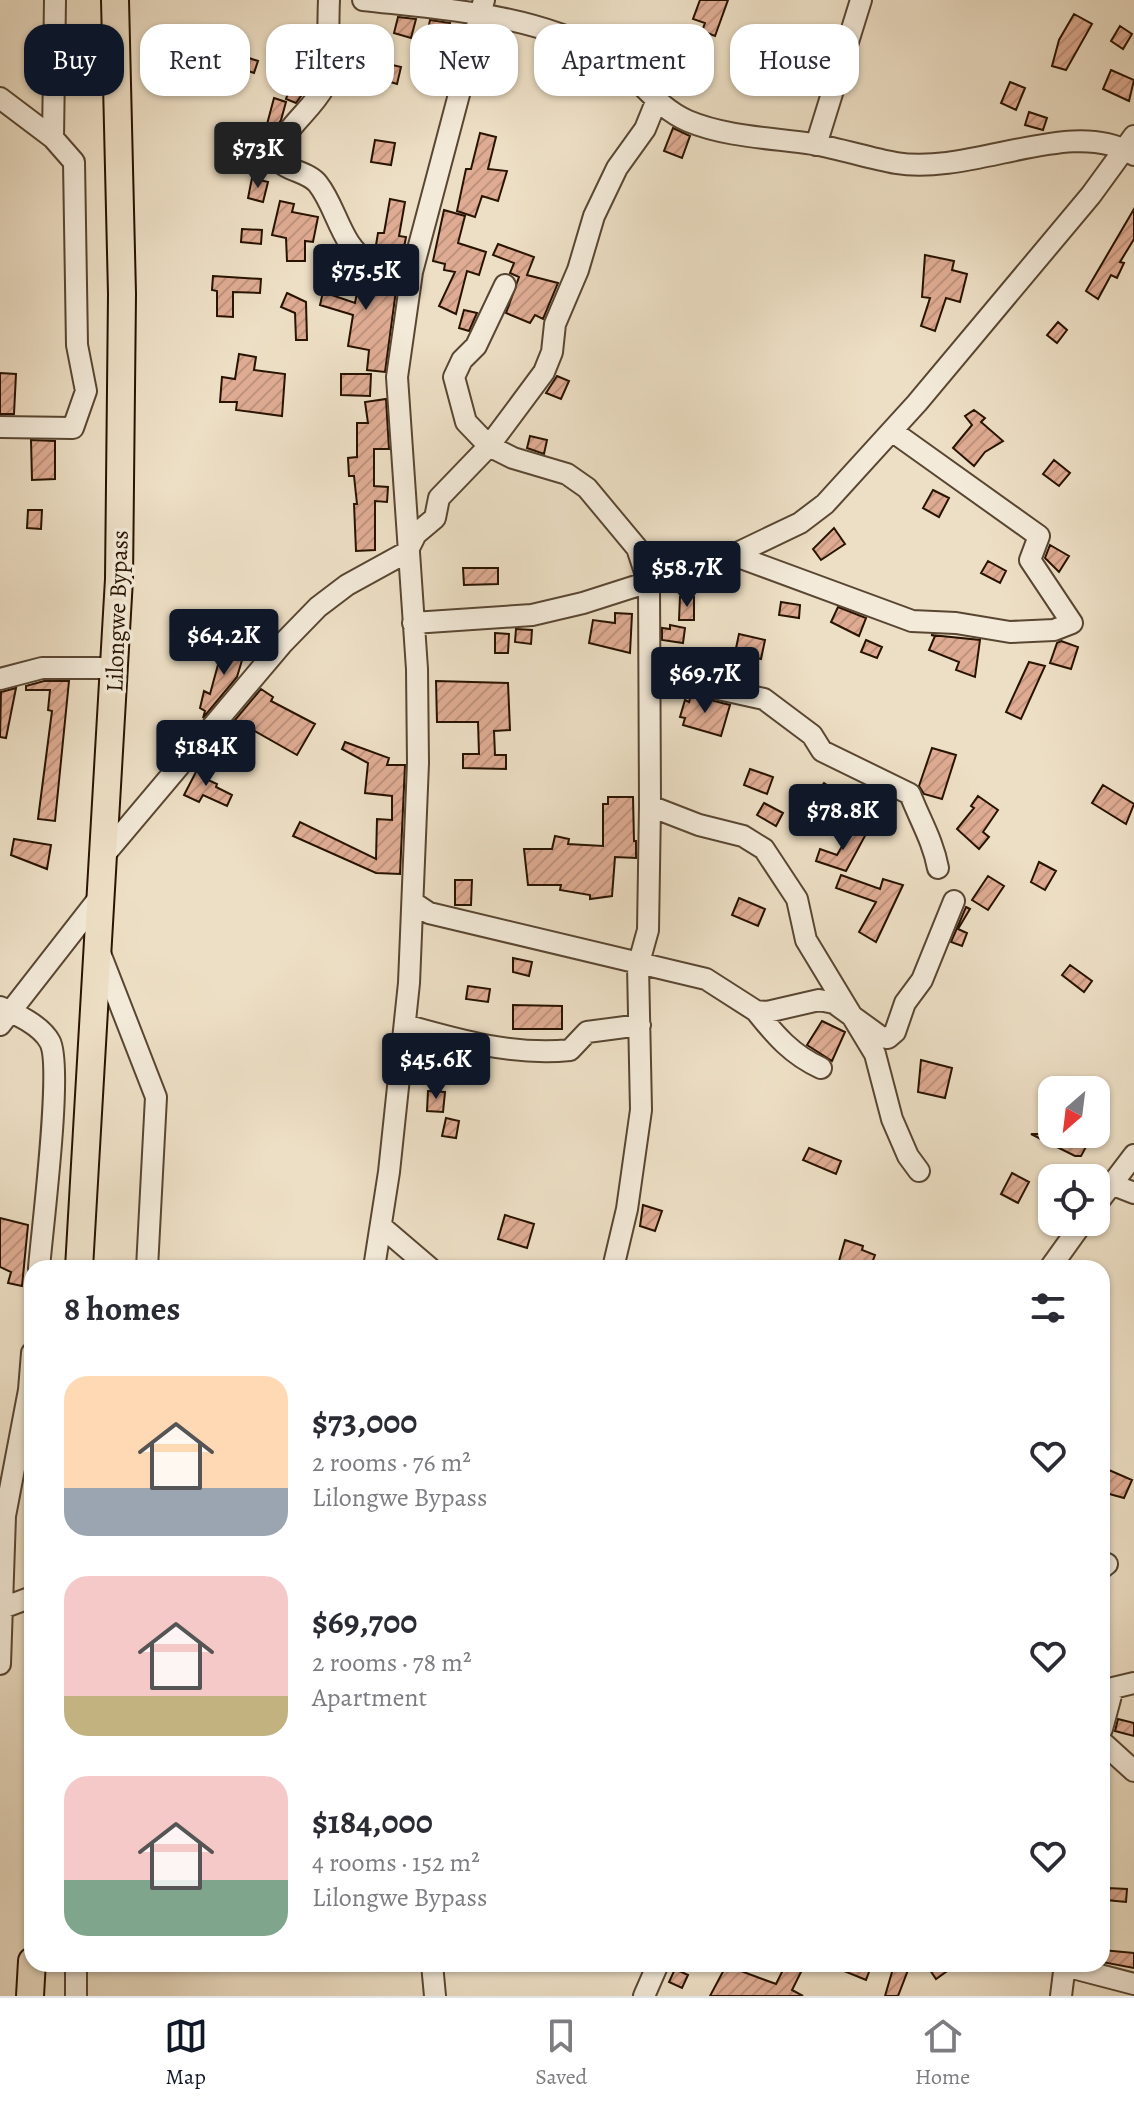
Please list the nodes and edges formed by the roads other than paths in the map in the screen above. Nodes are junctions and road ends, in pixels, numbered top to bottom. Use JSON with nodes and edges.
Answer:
{"nodes":[{"id":1,"x":55,"y":0,"type":"edge"},
{"id":2,"x":115,"y":0,"type":"edge"},
{"id":3,"x":329,"y":0,"type":"edge"},
{"id":4,"x":363,"y":0,"type":"edge"},
{"id":5,"x":861,"y":0,"type":"edge"},
{"id":6,"x":482,"y":8,"type":"edge"},
{"id":7,"x":0,"y":98,"type":"edge"},
{"id":8,"x":656,"y":102,"type":"junction"},
{"id":9,"x":53,"y":138,"type":"junction"},
{"id":10,"x":816,"y":145,"type":"junction"},
{"id":11,"x":1131,"y":147,"type":"edge"},
{"id":12,"x":412,"y":272,"type":"junction"},
{"id":13,"x":505,"y":285,"type":"dead end"},
{"id":14,"x":0,"y":427,"type":"edge"},
{"id":15,"x":892,"y":431,"type":"junction"},
{"id":16,"x":489,"y":446,"type":"junction"},
{"id":17,"x":407,"y":552,"type":"junction"},
{"id":18,"x":733,"y":555,"type":"junction"},
{"id":19,"x":649,"y":584,"type":"junction"},
{"id":20,"x":413,"y":623,"type":"junction"},
{"id":21,"x":115,"y":668,"type":"junction"},
{"id":22,"x":650,"y":670,"type":"junction"},
{"id":23,"x":0,"y":679,"type":"edge"},
{"id":24,"x":650,"y":806,"type":"junction"},
{"id":25,"x":105,"y":854,"type":"junction"},
{"id":26,"x":938,"y":868,"type":"dead end"},
{"id":27,"x":104,"y":893,"type":"junction"},
{"id":28,"x":954,"y":901,"type":"dead end"},
{"id":29,"x":414,"y":903,"type":"junction"},
{"id":30,"x":100,"y":953,"type":"junction"},
{"id":31,"x":638,"y":966,"type":"junction"},
{"id":32,"x":756,"y":1011,"type":"junction"},
{"id":33,"x":3,"y":1015,"type":"edge"},
{"id":34,"x":854,"y":1015,"type":"junction"},
{"id":35,"x":405,"y":1025,"type":"junction"},
{"id":36,"x":640,"y":1025,"type":"junction"},
{"id":37,"x":821,"y":1068,"type":"dead end"},
{"id":38,"x":1134,"y":1155,"type":"edge"},
{"id":39,"x":919,"y":1171,"type":"dead end"},
{"id":40,"x":1111,"y":1184,"type":"joint"},
{"id":41,"x":1134,"y":1193,"type":"edge"},
{"id":42,"x":382,"y":1227,"type":"junction"},
{"id":43,"x":1073,"y":1236,"type":"edge"},
{"id":44,"x":40,"y":1260,"type":"edge"},
{"id":45,"x":80,"y":1260,"type":"edge"},
{"id":46,"x":147,"y":1260,"type":"edge"},
{"id":47,"x":376,"y":1260,"type":"edge"},
{"id":48,"x":421,"y":1260,"type":"edge"},
{"id":49,"x":615,"y":1260,"type":"edge"},
{"id":50,"x":1056,"y":1260,"type":"edge"},
{"id":51,"x":24,"y":1416,"type":"edge"},
{"id":52,"x":24,"y":1600,"type":"edge"},
{"id":53,"x":1,"y":1609,"type":"edge"},
{"id":54,"x":0,"y":1664,"type":"edge"},
{"id":55,"x":1134,"y":1683,"type":"edge"},
{"id":56,"x":1110,"y":1699,"type":"edge"},
{"id":57,"x":1110,"y":1749,"type":"edge"},
{"id":58,"x":1134,"y":1771,"type":"edge"},
{"id":59,"x":31,"y":1972,"type":"edge"},
{"id":60,"x":76,"y":1972,"type":"edge"},
{"id":61,"x":433,"y":1972,"type":"edge"},
{"id":62,"x":654,"y":1972,"type":"edge"},
{"id":63,"x":1064,"y":1972,"type":"edge"},
{"id":64,"x":1090,"y":1972,"type":"edge"},
{"id":65,"x":1134,"y":1984,"type":"edge"},
{"id":66,"x":30,"y":1996,"type":"edge"},
{"id":67,"x":76,"y":1996,"type":"edge"},
{"id":68,"x":435,"y":1996,"type":"edge"},
{"id":69,"x":644,"y":1996,"type":"edge"},
{"id":70,"x":1061,"y":1996,"type":"edge"}],
"edges":[{"from":1,"to":9,"type":"street"},
{"from":2,"to":21,"type":"main road","name":"Lilongwe Bypass"},
{"from":3,"to":12,"type":"street"},
{"from":4,"to":6,"type":"street"},
{"from":5,"to":10,"type":"street"},
{"from":6,"to":8,"type":"street"},
{"from":6,"to":12,"type":"street"},
{"from":7,"to":9,"type":"street"},
{"from":8,"to":10,"type":"street"},
{"from":8,"to":16,"type":"street"},
{"from":9,"to":14,"type":"street"},
{"from":10,"to":11,"type":"street"},
{"from":11,"to":15,"type":"street"},
{"from":12,"to":17,"type":"street"},
{"from":13,"to":16,"type":"street"},
{"from":15,"to":18,"type":"street"},
{"from":15,"to":18,"type":"street"},
{"from":16,"to":17,"type":"street"},
{"from":16,"to":19,"type":"street"},
{"from":17,"to":20,"type":"street"},
{"from":17,"to":25,"type":"street"},
{"from":18,"to":19,"type":"street"},
{"from":19,"to":20,"type":"street"},
{"from":19,"to":22,"type":"street"},
{"from":20,"to":29,"type":"street"},
{"from":21,"to":23,"type":"street"},
{"from":21,"to":25,"type":"main road","name":"Lilongwe Bypass"},
{"from":22,"to":24,"type":"street"},
{"from":22,"to":26,"type":"street"},
{"from":24,"to":31,"type":"street"},
{"from":24,"to":34,"type":"street"},
{"from":25,"to":27,"type":"main road","name":"Lilongwe Bypass"},
{"from":27,"to":30,"type":"main road","name":"Lilongwe Bypass"},
{"from":27,"to":33,"type":"street"},
{"from":28,"to":34,"type":"street"},
{"from":29,"to":31,"type":"street"},
{"from":29,"to":35,"type":"street"},
{"from":30,"to":45,"type":"main road","name":"Lilongwe Bypass"},
{"from":30,"to":46,"type":"street"},
{"from":31,"to":32,"type":"street"},
{"from":31,"to":36,"type":"street"},
{"from":32,"to":34,"type":"street"},
{"from":32,"to":37,"type":"street"},
{"from":33,"to":44,"type":"street"},
{"from":34,"to":39,"type":"street"},
{"from":35,"to":36,"type":"street"},
{"from":35,"to":42,"type":"street"},
{"from":36,"to":49,"type":"street"},
{"from":38,"to":40,"type":"street"},
{"from":40,"to":41,"type":"street"},
{"from":42,"to":47,"type":"street"},
{"from":42,"to":48,"type":"street"},
{"from":43,"to":50,"type":"street"},
{"from":51,"to":53,"type":"street"},
{"from":52,"to":53,"type":"street"},
{"from":53,"to":54,"type":"street"},
{"from":55,"to":56,"type":"street"},
{"from":57,"to":58,"type":"street"},
{"from":59,"to":66,"type":"main road"},
{"from":60,"to":67,"type":"street"},
{"from":61,"to":68,"type":"street"},
{"from":62,"to":69,"type":"street"},
{"from":63,"to":70,"type":"street"},
{"from":64,"to":65,"type":"street"}]}
